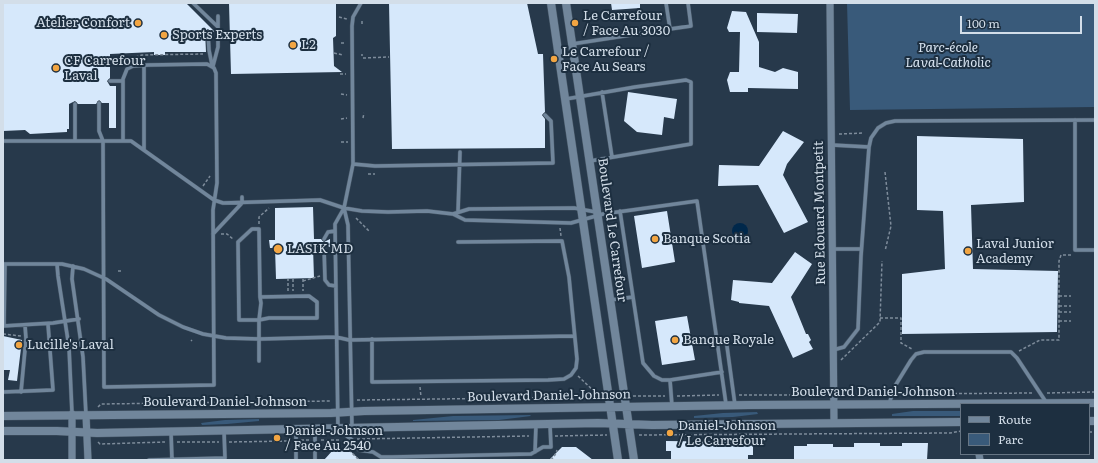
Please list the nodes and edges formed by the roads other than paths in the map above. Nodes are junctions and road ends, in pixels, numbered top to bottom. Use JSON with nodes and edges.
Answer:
{"nodes":[{"id":1,"x":193,"y":3,"type":"edge"},
{"id":2,"x":362,"y":3,"type":"edge"},
{"id":3,"x":551,"y":3,"type":"edge"},
{"id":4,"x":566,"y":3,"type":"edge"},
{"id":5,"x":666,"y":3,"type":"edge"},
{"id":6,"x":688,"y":3,"type":"edge"},
{"id":7,"x":830,"y":3,"type":"edge"},
{"id":8,"x":218,"y":16,"type":"dead end"},
{"id":9,"x":218,"y":27,"type":"junction"},
{"id":10,"x":670,"y":29,"type":"junction"},
{"id":11,"x":208,"y":32,"type":"dead end"},
{"id":12,"x":572,"y":44,"type":"junction"},
{"id":13,"x":144,"y":65,"type":"junction"},
{"id":14,"x":213,"y":66,"type":"junction"},
{"id":15,"x":110,"y":81,"type":"dead end"},
{"id":16,"x":123,"y":81,"type":"junction"},
{"id":17,"x":602,"y":92,"type":"junction"},
{"id":18,"x":580,"y":96,"type":"junction"},
{"id":19,"x":566,"y":99,"type":"junction"},
{"id":20,"x":75,"y":104,"type":"dead end"},
{"id":21,"x":99,"y":104,"type":"dead end"},
{"id":22,"x":545,"y":115,"type":"dead end"},
{"id":23,"x":1075,"y":120,"type":"junction"},
{"id":24,"x":1095,"y":120,"type":"edge"},
{"id":25,"x":75,"y":140,"type":"junction"},
{"id":26,"x":123,"y":140,"type":"junction"},
{"id":27,"x":3,"y":141,"type":"edge"},
{"id":28,"x":103,"y":141,"type":"junction"},
{"id":29,"x":832,"y":145,"type":"junction"},
{"id":30,"x":869,"y":147,"type":"junction"},
{"id":31,"x":144,"y":149,"type":"junction"},
{"id":32,"x":460,"y":152,"type":"dead end"},
{"id":33,"x":612,"y":157,"type":"junction"},
{"id":34,"x":589,"y":161,"type":"junction"},
{"id":35,"x":353,"y":164,"type":"junction"},
{"id":36,"x":460,"y":164,"type":"junction"},
{"id":37,"x":242,"y":197,"type":"dead end"},
{"id":38,"x":214,"y":200,"type":"junction"},
{"id":39,"x":242,"y":202,"type":"junction"},
{"id":40,"x":344,"y":208,"type":"junction"},
{"id":41,"x":581,"y":210,"type":"junction"},
{"id":42,"x":620,"y":211,"type":"junction"},
{"id":43,"x":458,"y":212,"type":"junction"},
{"id":44,"x":453,"y":214,"type":"junction"},
{"id":45,"x":599,"y":214,"type":"junction"},
{"id":46,"x":583,"y":220,"type":"junction"},
{"id":47,"x":335,"y":231,"type":"junction"},
{"id":48,"x":213,"y":234,"type":"junction"},
{"id":49,"x":324,"y":239,"type":"dead end"},
{"id":50,"x":458,"y":242,"type":"dead end"},
{"id":51,"x":324,"y":247,"type":"dead end"},
{"id":52,"x":833,"y":249,"type":"junction"},
{"id":53,"x":861,"y":249,"type":"junction"},
{"id":54,"x":1095,"y":250,"type":"edge"},
{"id":55,"x":4,"y":264,"type":"edge"},
{"id":56,"x":58,"y":264,"type":"junction"},
{"id":57,"x":73,"y":266,"type":"junction"},
{"id":58,"x":103,"y":278,"type":"junction"},
{"id":59,"x":336,"y":286,"type":"junction"},
{"id":60,"x":260,"y":297,"type":"junction"},
{"id":61,"x":633,"y":297,"type":"junction"},
{"id":62,"x":610,"y":300,"type":"junction"},
{"id":63,"x":79,"y":319,"type":"junction"},
{"id":64,"x":259,"y":320,"type":"junction"},
{"id":65,"x":66,"y":321,"type":"junction"},
{"id":66,"x":48,"y":324,"type":"junction"},
{"id":67,"x":25,"y":325,"type":"junction"},
{"id":68,"x":4,"y":326,"type":"edge"},
{"id":69,"x":213,"y":336,"type":"junction"},
{"id":70,"x":574,"y":336,"type":"junction"},
{"id":71,"x":336,"y":337,"type":"junction"},
{"id":72,"x":260,"y":339,"type":"junction"},
{"id":73,"x":372,"y":339,"type":"junction"},
{"id":74,"x":726,"y":339,"type":"dead end"},
{"id":75,"x":349,"y":340,"type":"junction"},
{"id":76,"x":833,"y":350,"type":"junction"},
{"id":77,"x":259,"y":361,"type":"dead end"},
{"id":78,"x":722,"y":372,"type":"junction"},
{"id":79,"x":670,"y":380,"type":"junction"},
{"id":80,"x":3,"y":392,"type":"edge"},
{"id":81,"x":21,"y":392,"type":"junction"},
{"id":82,"x":1047,"y":403,"type":"edge"},
{"id":83,"x":1095,"y":403,"type":"edge"},
{"id":84,"x":960,"y":404,"type":"edge"},
{"id":85,"x":833,"y":405,"type":"junction"},
{"id":86,"x":889,"y":405,"type":"junction"},
{"id":87,"x":672,"y":406,"type":"junction"},
{"id":88,"x":731,"y":406,"type":"junction"},
{"id":89,"x":610,"y":407,"type":"junction"},
{"id":90,"x":625,"y":407,"type":"junction"},
{"id":91,"x":352,"y":411,"type":"junction"},
{"id":92,"x":338,"y":413,"type":"junction"},
{"id":93,"x":72,"y":414,"type":"junction"},
{"id":94,"x":86,"y":415,"type":"junction"},
{"id":95,"x":3,"y":416,"type":"edge"},
{"id":96,"x":960,"y":422,"type":"edge"},
{"id":97,"x":834,"y":423,"type":"junction"},
{"id":98,"x":536,"y":424,"type":"junction"},
{"id":99,"x":550,"y":424,"type":"junction"},
{"id":100,"x":613,"y":424,"type":"junction"},
{"id":101,"x":628,"y":424,"type":"junction"},
{"id":102,"x":352,"y":428,"type":"junction"},
{"id":103,"x":338,"y":429,"type":"junction"},
{"id":104,"x":296,"y":430,"type":"junction"},
{"id":105,"x":315,"y":430,"type":"junction"},
{"id":106,"x":3,"y":431,"type":"edge"},
{"id":107,"x":224,"y":431,"type":"junction"},
{"id":108,"x":72,"y":432,"type":"junction"},
{"id":109,"x":172,"y":432,"type":"junction"},
{"id":110,"x":87,"y":433,"type":"junction"},
{"id":111,"x":535,"y":452,"type":"junction"},
{"id":112,"x":225,"y":459,"type":"edge"},
{"id":113,"x":72,"y":460,"type":"edge"},
{"id":114,"x":88,"y":460,"type":"edge"},
{"id":115,"x":149,"y":460,"type":"edge"},
{"id":116,"x":172,"y":460,"type":"edge"},
{"id":117,"x":296,"y":460,"type":"edge"},
{"id":118,"x":316,"y":460,"type":"edge"},
{"id":119,"x":618,"y":460,"type":"edge"},
{"id":120,"x":634,"y":460,"type":"edge"}],
"edges":[{"from":1,"to":9,"type":"lane"},
{"from":2,"to":35,"type":"lane"},
{"from":3,"to":19,"type":"street","name":"Boulevard Le Carrefour"},
{"from":4,"to":12,"type":"street","name":"Boulevard Le Carrefour"},
{"from":5,"to":10,"type":"lane"},
{"from":6,"to":10,"type":"lane"},
{"from":7,"to":29,"type":"street","name":"Rue Edouard Montpetit"},
{"from":8,"to":9,"type":"lane"},
{"from":9,"to":14,"type":"lane"},
{"from":10,"to":12,"type":"lane"},
{"from":11,"to":14,"type":"lane"},
{"from":12,"to":18,"type":"street","name":"Boulevard Le Carrefour"},
{"from":13,"to":14,"type":"lane"},
{"from":13,"to":16,"type":"lane"},
{"from":13,"to":31,"type":"lane"},
{"from":14,"to":38,"type":"lane"},
{"from":15,"to":16,"type":"lane"},
{"from":16,"to":26,"type":"lane"},
{"from":17,"to":18,"type":"lane"},
{"from":17,"to":33,"type":"lane"},
{"from":17,"to":33,"type":"lane"},
{"from":18,"to":19,"type":"lane"},
{"from":18,"to":34,"type":"street","name":"Boulevard Le Carrefour"},
{"from":19,"to":41,"type":"street","name":"Boulevard Le Carrefour"},
{"from":20,"to":25,"type":"lane"},
{"from":21,"to":28,"type":"lane"},
{"from":22,"to":36,"type":"lane"},
{"from":23,"to":24,"type":"lane"},
{"from":23,"to":30,"type":"lane"},
{"from":23,"to":54,"type":"lane"},
{"from":25,"to":27,"type":"lane"},
{"from":25,"to":28,"type":"lane"},
{"from":26,"to":28,"type":"lane"},
{"from":26,"to":31,"type":"lane"},
{"from":28,"to":58,"type":"lane"},
{"from":29,"to":30,"type":"lane"},
{"from":29,"to":52,"type":"street","name":"Rue Edouard Montpetit"},
{"from":30,"to":53,"type":"lane"},
{"from":31,"to":38,"type":"lane"},
{"from":32,"to":36,"type":"lane"},
{"from":33,"to":34,"type":"lane"},
{"from":34,"to":45,"type":"street","name":"Boulevard Le Carrefour"},
{"from":35,"to":36,"type":"lane"},
{"from":35,"to":40,"type":"lane"},
{"from":36,"to":43,"type":"lane"},
{"from":37,"to":39,"type":"lane"},
{"from":38,"to":39,"type":"lane"},
{"from":38,"to":48,"type":"lane"},
{"from":39,"to":40,"type":"lane"},
{"from":39,"to":48,"type":"lane"},
{"from":40,"to":44,"type":"lane"},
{"from":40,"to":47,"type":"lane"},
{"from":40,"to":75,"type":"lane"},
{"from":41,"to":43,"type":"lane"},
{"from":41,"to":45,"type":"lane"},
{"from":41,"to":46,"type":"street","name":"Boulevard Le Carrefour"},
{"from":42,"to":45,"type":"lane"},
{"from":42,"to":61,"type":"lane"},
{"from":42,"to":78,"type":"lane"},
{"from":43,"to":44,"type":"lane"},
{"from":44,"to":46,"type":"lane"},
{"from":45,"to":46,"type":"lane"},
{"from":45,"to":62,"type":"street","name":"Boulevard Le Carrefour"},
{"from":46,"to":89,"type":"street","name":"Boulevard Le Carrefour"},
{"from":47,"to":49,"type":"lane"},
{"from":47,"to":59,"type":"lane"},
{"from":48,"to":69,"type":"lane"},
{"from":50,"to":70,"type":"lane"},
{"from":51,"to":59,"type":"lane"},
{"from":52,"to":53,"type":"lane"},
{"from":52,"to":76,"type":"street","name":"Rue Edouard Montpetit"},
{"from":53,"to":76,"type":"lane"},
{"from":55,"to":56,"type":"lane"},
{"from":55,"to":68,"type":"lane"},
{"from":56,"to":57,"type":"lane"},
{"from":56,"to":65,"type":"lane"},
{"from":57,"to":58,"type":"lane"},
{"from":57,"to":63,"type":"lane"},
{"from":58,"to":69,"type":"lane"},
{"from":58,"to":69,"type":"lane"},
{"from":59,"to":71,"type":"lane"},
{"from":60,"to":64,"type":"lane"},
{"from":60,"to":64,"type":"lane"},
{"from":60,"to":64,"type":"lane"},
{"from":61,"to":62,"type":"lane"},
{"from":61,"to":79,"type":"lane"},
{"from":62,"to":90,"type":"street","name":"Boulevard Le Carrefour"},
{"from":63,"to":65,"type":"lane"},
{"from":63,"to":94,"type":"lane"},
{"from":64,"to":72,"type":"lane"},
{"from":65,"to":66,"type":"lane"},
{"from":65,"to":93,"type":"lane"},
{"from":66,"to":67,"type":"lane"},
{"from":66,"to":81,"type":"lane"},
{"from":67,"to":68,"type":"lane"},
{"from":67,"to":81,"type":"lane"},
{"from":69,"to":72,"type":"lane"},
{"from":70,"to":73,"type":"lane"},
{"from":70,"to":73,"type":"lane"},
{"from":71,"to":72,"type":"lane"},
{"from":71,"to":75,"type":"lane"},
{"from":71,"to":92,"type":"lane"},
{"from":72,"to":77,"type":"lane"},
{"from":73,"to":75,"type":"lane"},
{"from":74,"to":88,"type":"lane"},
{"from":75,"to":91,"type":"lane"},
{"from":76,"to":85,"type":"street","name":"Rue Edouard Montpetit"},
{"from":78,"to":79,"type":"lane"},
{"from":78,"to":88,"type":"lane"},
{"from":79,"to":87,"type":"lane"},
{"from":80,"to":81,"type":"lane"},
{"from":82,"to":83,"type":"street","name":"Boulevard Daniel-Johnson"},
{"from":82,"to":86,"type":"lane"},
{"from":84,"to":86,"type":"street","name":"Boulevard Daniel-Johnson"},
{"from":85,"to":86,"type":"street","name":"Boulevard Daniel-Johnson"},
{"from":85,"to":88,"type":"street","name":"Boulevard Daniel-Johnson"},
{"from":85,"to":97,"type":"street","name":"Rue Edouard Montpetit"},
{"from":87,"to":88,"type":"street","name":"Boulevard Daniel-Johnson"},
{"from":87,"to":90,"type":"street","name":"Boulevard Daniel-Johnson"},
{"from":89,"to":90,"type":"street","name":"Boulevard Daniel-Johnson"},
{"from":89,"to":91,"type":"street","name":"Boulevard Daniel-Johnson"},
{"from":89,"to":100,"type":"street","name":"Boulevard Le Carrefour"},
{"from":90,"to":101,"type":"street","name":"Boulevard Le Carrefour"},
{"from":91,"to":92,"type":"street","name":"Boulevard Daniel-Johnson"},
{"from":91,"to":102,"type":"lane"},
{"from":92,"to":94,"type":"street","name":"Boulevard Daniel-Johnson"},
{"from":92,"to":103,"type":"lane"},
{"from":93,"to":94,"type":"street","name":"Boulevard Daniel-Johnson"},
{"from":93,"to":95,"type":"street","name":"Boulevard Daniel-Johnson"},
{"from":93,"to":108,"type":"street"},
{"from":94,"to":110,"type":"street"},
{"from":96,"to":97,"type":"street"},
{"from":97,"to":101,"type":"street"},
{"from":98,"to":99,"type":"street"},
{"from":98,"to":102,"type":"street"},
{"from":98,"to":111,"type":"lane"},
{"from":99,"to":100,"type":"street"},
{"from":99,"to":111,"type":"lane"},
{"from":100,"to":101,"type":"street"},
{"from":100,"to":119,"type":"street","name":"Boulevard Le Carrefour"},
{"from":101,"to":120,"type":"street","name":"Boulevard Le Carrefour"},
{"from":102,"to":103,"type":"street"},
{"from":103,"to":105,"type":"street"},
{"from":103,"to":111,"type":"lane"},
{"from":104,"to":105,"type":"street"},
{"from":104,"to":107,"type":"street"},
{"from":104,"to":117,"type":"lane"},
{"from":105,"to":118,"type":"lane"},
{"from":106,"to":108,"type":"street"},
{"from":107,"to":109,"type":"street"},
{"from":107,"to":112,"type":"lane"},
{"from":108,"to":110,"type":"street"},
{"from":108,"to":113,"type":"street"},
{"from":109,"to":110,"type":"street"},
{"from":109,"to":116,"type":"lane"},
{"from":110,"to":114,"type":"street"},
{"from":112,"to":116,"type":"lane"},
{"from":115,"to":116,"type":"lane"}]}
